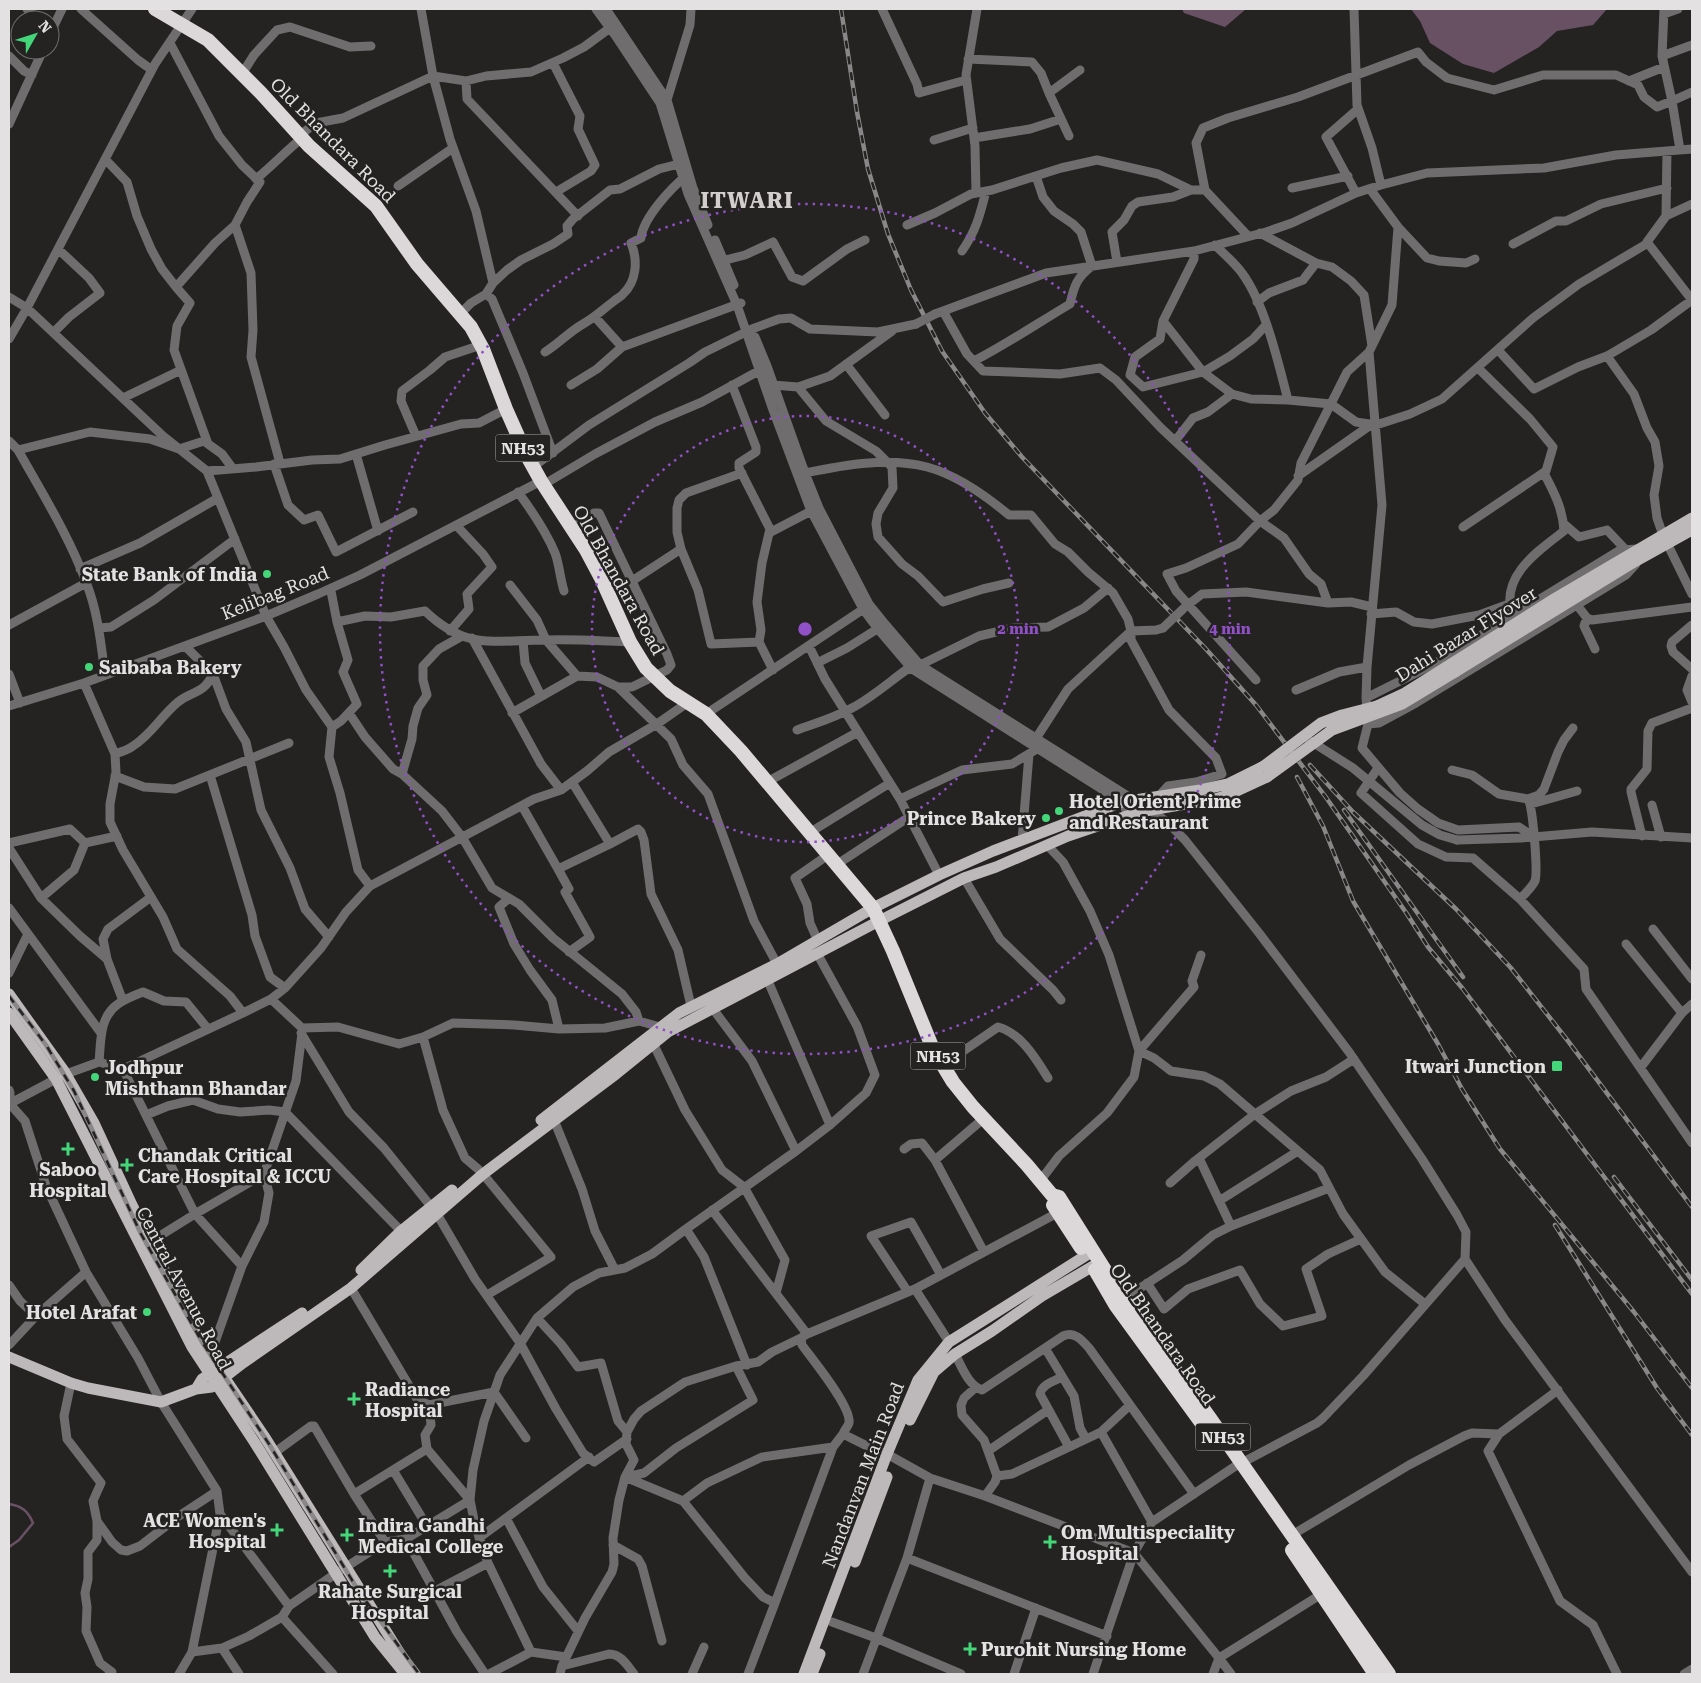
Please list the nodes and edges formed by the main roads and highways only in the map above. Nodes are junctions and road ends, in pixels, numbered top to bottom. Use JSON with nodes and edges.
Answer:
{"nodes":[{"id":1,"x":155,"y":9,"type":"edge"},
{"id":2,"x":1692,"y":518,"type":"edge"},
{"id":3,"x":1692,"y":530,"type":"edge"},
{"id":4,"x":1666,"y":540,"type":"junction"},
{"id":5,"x":1627,"y":557,"type":"junction"},
{"id":6,"x":873,"y":908,"type":"junction"},
{"id":7,"x":879,"y":921,"type":"junction"},
{"id":8,"x":9,"y":994,"type":"edge"},
{"id":9,"x":9,"y":1012,"type":"edge"},
{"id":10,"x":664,"y":1029,"type":"junction"},
{"id":11,"x":61,"y":1076,"type":"junction"},
{"id":12,"x":480,"y":1171,"type":"junction"},
{"id":13,"x":434,"y":1210,"type":"junction"},
{"id":14,"x":1093,"y":1259,"type":"junction"},
{"id":15,"x":264,"y":1343,"type":"junction"},
{"id":16,"x":9,"y":1357,"type":"edge"},
{"id":17,"x":217,"y":1377,"type":"junction"},
{"id":18,"x":891,"y":1455,"type":"junction"},
{"id":19,"x":1237,"y":1465,"type":"junction"},
{"id":20,"x":1338,"y":1611,"type":"junction"},
{"id":21,"x":405,"y":1674,"type":"edge"},
{"id":22,"x":415,"y":1674,"type":"edge"},
{"id":23,"x":804,"y":1674,"type":"edge"},
{"id":24,"x":812,"y":1674,"type":"edge"},
{"id":25,"x":1375,"y":1674,"type":"edge"},
{"id":26,"x":1389,"y":1674,"type":"edge"}],
"edges":[{"from":1,"to":6,"type":"highway","name":"Old Bhandara Road","number":"NH53"},
{"from":2,"to":4,"type":"main road"},
{"from":3,"to":4,"type":"main road"},
{"from":4,"to":5,"type":"main road","name":"Dahi Bazar Flyover"},
{"from":5,"to":6,"type":"main road","name":"Dahi Bazar Flyover","bridge":true},
{"from":5,"to":7,"type":"main road","name":"Dahi Bazar Flyover","bridge":true},
{"from":6,"to":7,"type":"highway","name":"Old Bhandara Road","number":"NH53"},
{"from":6,"to":10,"type":"main road","name":"Dahi Bazar Flyover"},
{"from":7,"to":10,"type":"main road","name":"Dahi Bazar Flyover"},
{"from":7,"to":14,"type":"highway","name":"Old Bhandara Road","number":"NH53"},
{"from":8,"to":11,"type":"main road"},
{"from":9,"to":11,"type":"main road","name":"Central Avenue Road"},
{"from":10,"to":12,"type":"main road"},
{"from":10,"to":12,"type":"main road"},
{"from":11,"to":17,"type":"main road"},
{"from":11,"to":17,"type":"main road","name":"Central Avenue Road"},
{"from":12,"to":13,"type":"main road"},
{"from":13,"to":15,"type":"main road"},
{"from":13,"to":15,"type":"main road"},
{"from":14,"to":18,"type":"main road"},
{"from":14,"to":18,"type":"main road","name":"Nandanvan Main Road"},
{"from":14,"to":19,"type":"highway","number":"NH53"},
{"from":14,"to":19,"type":"highway","name":"Old Bhandara Road","number":"NH53"},
{"from":15,"to":17,"type":"main road"},
{"from":16,"to":17,"type":"main road"},
{"from":17,"to":21,"type":"main road","name":"Central Avenue Road"},
{"from":17,"to":22,"type":"main road"},
{"from":18,"to":23,"type":"main road","name":"Nandanvan Main Road"},
{"from":18,"to":24,"type":"main road"},
{"from":19,"to":20,"type":"highway","number":"NH53"},
{"from":19,"to":20,"type":"highway","name":"Old Bhandara Road","number":"NH53"},
{"from":20,"to":25,"type":"highway","name":"Old Bhandara Road","number":"NH53"},
{"from":20,"to":26,"type":"highway","number":"NH53"}]}
